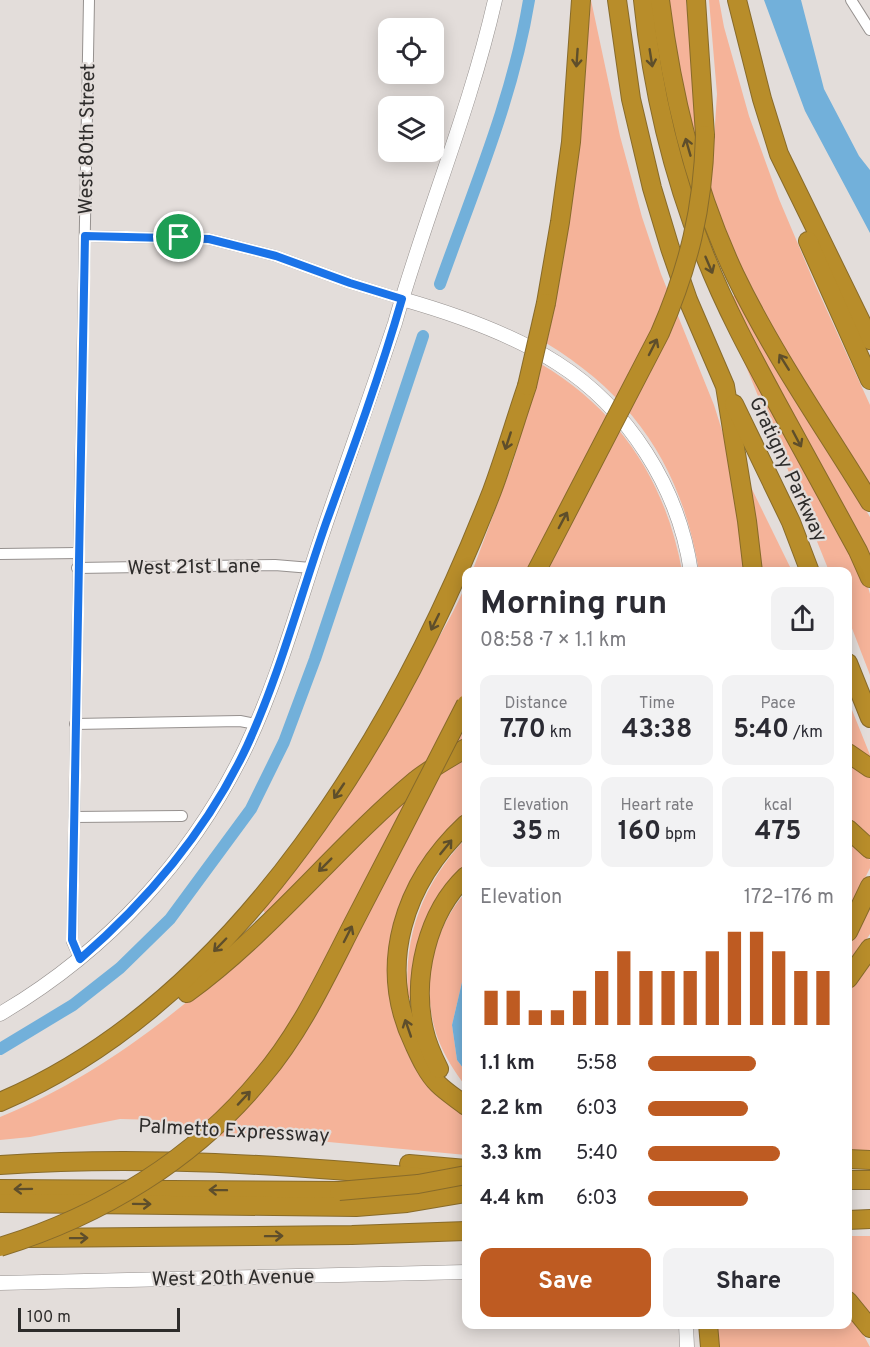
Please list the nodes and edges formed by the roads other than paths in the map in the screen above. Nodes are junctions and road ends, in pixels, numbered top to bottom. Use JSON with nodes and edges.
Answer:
{"nodes":[{"id":1,"x":89,"y":0,"type":"edge"},
{"id":2,"x":495,"y":0,"type":"edge"},
{"id":3,"x":581,"y":0,"type":"edge"},
{"id":4,"x":617,"y":0,"type":"edge"},
{"id":5,"x":643,"y":0,"type":"edge"},
{"id":6,"x":660,"y":0,"type":"edge"},
{"id":7,"x":696,"y":0,"type":"edge"},
{"id":8,"x":737,"y":0,"type":"edge"},
{"id":9,"x":851,"y":0,"type":"edge"},
{"id":10,"x":870,"y":30,"type":"edge"},
{"id":11,"x":779,"y":154,"type":"junction"},
{"id":12,"x":85,"y":236,"type":"junction"},
{"id":13,"x":402,"y":299,"type":"junction"},
{"id":14,"x":870,"y":340,"type":"edge"},
{"id":15,"x":870,"y":380,"type":"edge"},
{"id":16,"x":725,"y":386,"type":"junction"},
{"id":17,"x":870,"y":501,"type":"edge"},
{"id":18,"x":78,"y":553,"type":"junction"},
{"id":19,"x":0,"y":554,"type":"edge"},
{"id":20,"x":539,"y":567,"type":"edge"},
{"id":21,"x":691,"y":567,"type":"edge"},
{"id":22,"x":752,"y":567,"type":"edge"},
{"id":23,"x":808,"y":567,"type":"edge"},
{"id":24,"x":77,"y":568,"type":"junction"},
{"id":25,"x":311,"y":568,"type":"junction"},
{"id":26,"x":870,"y":578,"type":"edge"},
{"id":27,"x":852,"y":673,"type":"edge"},
{"id":28,"x":462,"y":712,"type":"edge"},
{"id":29,"x":870,"y":718,"type":"edge"},
{"id":30,"x":75,"y":724,"type":"junction"},
{"id":31,"x":256,"y":724,"type":"junction"},
{"id":32,"x":462,"y":751,"type":"edge"},
{"id":33,"x":852,"y":756,"type":"edge"},
{"id":34,"x":870,"y":768,"type":"edge"},
{"id":35,"x":182,"y":816,"type":"dead end"},
{"id":36,"x":74,"y":817,"type":"junction"},
{"id":37,"x":462,"y":828,"type":"edge"},
{"id":38,"x":852,"y":833,"type":"edge"},
{"id":39,"x":867,"y":846,"type":"edge"},
{"id":40,"x":462,"y":881,"type":"edge"},
{"id":41,"x":870,"y":886,"type":"edge"},
{"id":42,"x":852,"y":924,"type":"edge"},
{"id":43,"x":870,"y":948,"type":"edge"},
{"id":44,"x":80,"y":959,"type":"junction"},
{"id":45,"x":852,"y":974,"type":"edge"},
{"id":46,"x":0,"y":1014,"type":"edge"},
{"id":47,"x":128,"y":1027,"type":"junction"},
{"id":48,"x":462,"y":1100,"type":"edge"},
{"id":49,"x":0,"y":1102,"type":"edge"},
{"id":50,"x":462,"y":1102,"type":"edge"},
{"id":51,"x":0,"y":1153,"type":"edge"},
{"id":52,"x":852,"y":1159,"type":"edge"},
{"id":53,"x":870,"y":1160,"type":"edge"},
{"id":54,"x":0,"y":1166,"type":"edge"},
{"id":55,"x":462,"y":1169,"type":"edge"},
{"id":56,"x":462,"y":1176,"type":"edge"},
{"id":57,"x":870,"y":1179,"type":"edge"},
{"id":58,"x":852,"y":1180,"type":"edge"},
{"id":59,"x":462,"y":1181,"type":"edge"},
{"id":60,"x":0,"y":1189,"type":"edge"},
{"id":61,"x":852,"y":1192,"type":"edge"},
{"id":62,"x":870,"y":1192,"type":"edge"},
{"id":63,"x":462,"y":1194,"type":"edge"},
{"id":64,"x":340,"y":1199,"type":"junction"},
{"id":65,"x":0,"y":1203,"type":"edge"},
{"id":66,"x":870,"y":1219,"type":"edge"},
{"id":67,"x":852,"y":1220,"type":"edge"},
{"id":68,"x":462,"y":1232,"type":"edge"},
{"id":69,"x":0,"y":1239,"type":"edge"},
{"id":70,"x":0,"y":1247,"type":"edge"},
{"id":71,"x":462,"y":1272,"type":"edge"},
{"id":72,"x":0,"y":1283,"type":"edge"},
{"id":73,"x":852,"y":1306,"type":"edge"},
{"id":74,"x":870,"y":1328,"type":"edge"},
{"id":75,"x":686,"y":1329,"type":"edge"},
{"id":76,"x":708,"y":1329,"type":"edge"},
{"id":77,"x":687,"y":1347,"type":"edge"},
{"id":78,"x":710,"y":1347,"type":"edge"}],
"edges":[{"from":1,"to":12,"type":"street","name":"West 80th Street"},
{"from":2,"to":13,"type":"street"},
{"from":3,"to":47,"type":"highway","one_way":true,"bridge":true},
{"from":4,"to":16,"type":"highway"},
{"from":5,"to":26,"type":"highway","one_way":true},
{"from":17,"to":6,"type":"highway","one_way":true},
{"from":20,"to":7,"type":"highway","one_way":true,"bridge":true},
{"from":8,"to":11,"type":"highway"},
{"from":9,"to":10,"type":"street"},
{"from":11,"to":14,"type":"highway"},
{"from":11,"to":15,"type":"highway"},
{"from":12,"to":13,"type":"street"},
{"from":12,"to":18,"type":"street","name":"West 80th Street"},
{"from":13,"to":21,"type":"street"},
{"from":13,"to":25,"type":"street"},
{"from":16,"to":22,"type":"highway"},
{"from":16,"to":23,"type":"highway","name":"Gratigny Parkway"},
{"from":18,"to":19,"type":"street"},
{"from":18,"to":24,"type":"street","name":"West 80th Street"},
{"from":24,"to":25,"type":"street","name":"West 21st Lane"},
{"from":24,"to":30,"type":"street","name":"West 80th Street"},
{"from":25,"to":31,"type":"street"},
{"from":27,"to":29,"type":"highway"},
{"from":70,"to":28,"type":"highway","one_way":true,"bridge":true},
{"from":30,"to":31,"type":"street"},
{"from":30,"to":36,"type":"street","name":"West 80th Street"},
{"from":31,"to":44,"type":"street"},
{"from":32,"to":47,"type":"highway","one_way":true},
{"from":33,"to":34,"type":"highway"},
{"from":35,"to":36,"type":"street"},
{"from":36,"to":44,"type":"street","name":"West 80th Street"},
{"from":50,"to":37,"type":"highway","one_way":true},
{"from":38,"to":39,"type":"highway"},
{"from":40,"to":48,"type":"highway"},
{"from":41,"to":42,"type":"highway"},
{"from":43,"to":45,"type":"highway"},
{"from":44,"to":46,"type":"street"},
{"from":47,"to":49,"type":"highway"},
{"from":51,"to":55,"type":"highway","name":"Palmetto Expressway"},
{"from":52,"to":53,"type":"highway"},
{"from":54,"to":59,"type":"highway"},
{"from":56,"to":64,"type":"highway","bridge":true},
{"from":57,"to":58,"type":"highway"},
{"from":64,"to":60,"type":"highway","one_way":true},
{"from":61,"to":62,"type":"highway"},
{"from":63,"to":64,"type":"highway"},
{"from":65,"to":64,"type":"highway","one_way":true},
{"from":66,"to":67,"type":"highway"},
{"from":69,"to":68,"type":"highway","one_way":true},
{"from":71,"to":72,"type":"street","name":"West 20th Avenue"},
{"from":73,"to":74,"type":"highway"},
{"from":75,"to":77,"type":"street"},
{"from":76,"to":78,"type":"highway"}]}
